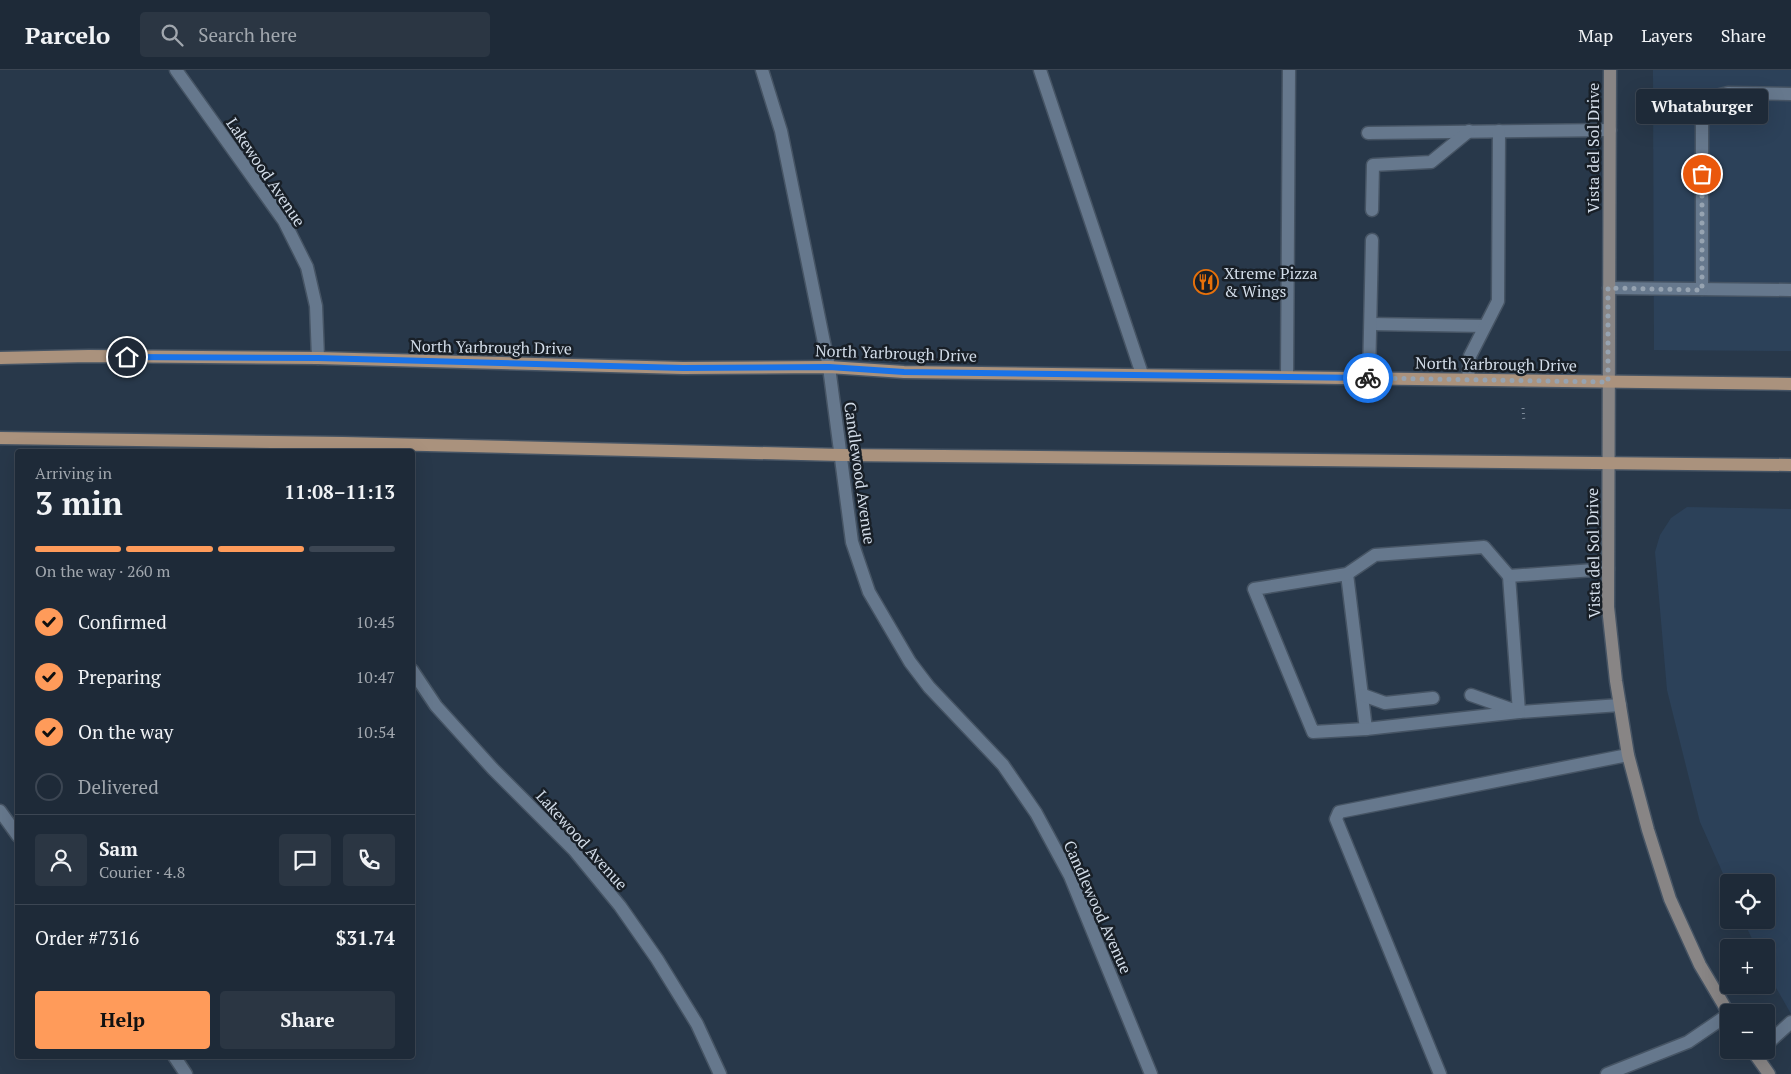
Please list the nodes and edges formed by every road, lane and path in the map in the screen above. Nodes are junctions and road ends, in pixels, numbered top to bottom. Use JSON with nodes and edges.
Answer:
{"nodes":[{"id":1,"x":176,"y":70,"type":"edge"},
{"id":2,"x":762,"y":70,"type":"edge"},
{"id":3,"x":1040,"y":70,"type":"edge"},
{"id":4,"x":1289,"y":70,"type":"edge"},
{"id":5,"x":1610,"y":70,"type":"edge"},
{"id":6,"x":1791,"y":94,"type":"edge"},
{"id":7,"x":1610,"y":130,"type":"junction"},
{"id":8,"x":1469,"y":131,"type":"junction"},
{"id":9,"x":1499,"y":131,"type":"junction"},
{"id":10,"x":1368,"y":132,"type":"dead end"},
{"id":11,"x":1372,"y":210,"type":"dead end"},
{"id":12,"x":1372,"y":240,"type":"dead end"},
{"id":13,"x":1608,"y":288,"type":"junction"},
{"id":14,"x":1702,"y":290,"type":"junction"},
{"id":15,"x":1791,"y":290,"type":"edge"},
{"id":16,"x":1371,"y":324,"type":"junction"},
{"id":17,"x":1485,"y":326,"type":"junction"},
{"id":18,"x":0,"y":358,"type":"edge"},
{"id":19,"x":318,"y":358,"type":"junction"},
{"id":20,"x":829,"y":367,"type":"junction"},
{"id":21,"x":1142,"y":374,"type":"junction"},
{"id":22,"x":1287,"y":376,"type":"junction"},
{"id":23,"x":1369,"y":378,"type":"junction"},
{"id":24,"x":1468,"y":379,"type":"junction"},
{"id":25,"x":1608,"y":382,"type":"junction"},
{"id":26,"x":1791,"y":384,"type":"edge"},
{"id":27,"x":1522,"y":408,"type":"dead end"},
{"id":28,"x":1524,"y":422,"type":"dead end"},
{"id":29,"x":0,"y":438,"type":"edge"},
{"id":30,"x":344,"y":447,"type":"edge"},
{"id":31,"x":842,"y":454,"type":"junction"},
{"id":32,"x":1608,"y":463,"type":"junction"},
{"id":33,"x":1791,"y":465,"type":"edge"},
{"id":34,"x":1608,"y":569,"type":"junction"},
{"id":35,"x":1347,"y":574,"type":"junction"},
{"id":36,"x":1509,"y":576,"type":"junction"},
{"id":37,"x":415,"y":674,"type":"edge"},
{"id":38,"x":1471,"y":695,"type":"dead end"},
{"id":39,"x":1363,"y":696,"type":"junction"},
{"id":40,"x":1433,"y":698,"type":"dead end"},
{"id":41,"x":1620,"y":705,"type":"junction"},
{"id":42,"x":1519,"y":712,"type":"junction"},
{"id":43,"x":1366,"y":730,"type":"junction"},
{"id":44,"x":1628,"y":755,"type":"junction"},
{"id":45,"x":0,"y":811,"type":"edge"},
{"id":46,"x":15,"y":832,"type":"edge"},
{"id":47,"x":1723,"y":1004,"type":"edge"},
{"id":48,"x":1720,"y":1020,"type":"edge"},
{"id":49,"x":1791,"y":1022,"type":"edge"},
{"id":50,"x":1775,"y":1037,"type":"edge"},
{"id":51,"x":176,"y":1059,"type":"edge"},
{"id":52,"x":1760,"y":1059,"type":"edge"},
{"id":53,"x":186,"y":1074,"type":"edge"},
{"id":54,"x":720,"y":1074,"type":"edge"},
{"id":55,"x":1151,"y":1074,"type":"edge"},
{"id":56,"x":1440,"y":1074,"type":"edge"},
{"id":57,"x":1608,"y":1074,"type":"edge"},
{"id":58,"x":1769,"y":1074,"type":"edge"}],
"edges":[{"from":1,"to":19,"type":"street","name":"Lakewood Avenue"},
{"from":2,"to":20,"type":"street","name":"Candlewood Avenue"},
{"from":3,"to":21,"type":"street"},
{"from":4,"to":22,"type":"street"},
{"from":5,"to":7,"type":"main road","name":"Vista del Sol Drive"},
{"from":6,"to":14,"type":"street"},
{"from":7,"to":9,"type":"street"},
{"from":7,"to":13,"type":"main road","name":"Vista del Sol Drive"},
{"from":8,"to":9,"type":"street"},
{"from":8,"to":10,"type":"street"},
{"from":8,"to":11,"type":"street"},
{"from":9,"to":17,"type":"street"},
{"from":12,"to":16,"type":"street"},
{"from":13,"to":14,"type":"street"},
{"from":13,"to":25,"type":"main road","name":"Vista del Sol Drive"},
{"from":14,"to":15,"type":"street"},
{"from":16,"to":17,"type":"street"},
{"from":16,"to":23,"type":"street"},
{"from":17,"to":24,"type":"street"},
{"from":18,"to":19,"type":"main road","name":"North Yarbrough Drive"},
{"from":19,"to":20,"type":"main road","name":"North Yarbrough Drive"},
{"from":20,"to":21,"type":"main road","name":"North Yarbrough Drive"},
{"from":20,"to":31,"type":"street","name":"Candlewood Avenue"},
{"from":21,"to":22,"type":"main road","name":"North Yarbrough Drive"},
{"from":22,"to":23,"type":"main road","name":"North Yarbrough Drive"},
{"from":23,"to":24,"type":"main road","name":"North Yarbrough Drive"},
{"from":24,"to":25,"type":"main road","name":"North Yarbrough Drive"},
{"from":25,"to":26,"type":"main road","name":"North Yarbrough Drive"},
{"from":25,"to":32,"type":"main road","name":"Vista del Sol Drive"},
{"from":27,"to":28,"type":"path"},
{"from":29,"to":30,"type":"main road"},
{"from":30,"to":31,"type":"main road"},
{"from":31,"to":32,"type":"main road"},
{"from":31,"to":55,"type":"street","name":"Candlewood Avenue"},
{"from":32,"to":33,"type":"main road"},
{"from":32,"to":34,"type":"main road","name":"Vista del Sol Drive"},
{"from":34,"to":36,"type":"street"},
{"from":34,"to":41,"type":"main road","name":"Vista del Sol Drive"},
{"from":35,"to":36,"type":"street"},
{"from":35,"to":39,"type":"street"},
{"from":35,"to":43,"type":"street"},
{"from":36,"to":42,"type":"street"},
{"from":37,"to":54,"type":"street","name":"Lakewood Avenue"},
{"from":38,"to":42,"type":"street"},
{"from":39,"to":40,"type":"street"},
{"from":39,"to":43,"type":"street"},
{"from":41,"to":42,"type":"street"},
{"from":41,"to":44,"type":"main road","name":"Vista del Sol Drive"},
{"from":42,"to":43,"type":"street"},
{"from":44,"to":47,"type":"main road","name":"Vista del Sol Drive"},
{"from":44,"to":56,"type":"street"},
{"from":45,"to":46,"type":"street"},
{"from":48,"to":57,"type":"street"},
{"from":49,"to":50,"type":"street"},
{"from":51,"to":53,"type":"street"},
{"from":52,"to":58,"type":"main road"}]}
